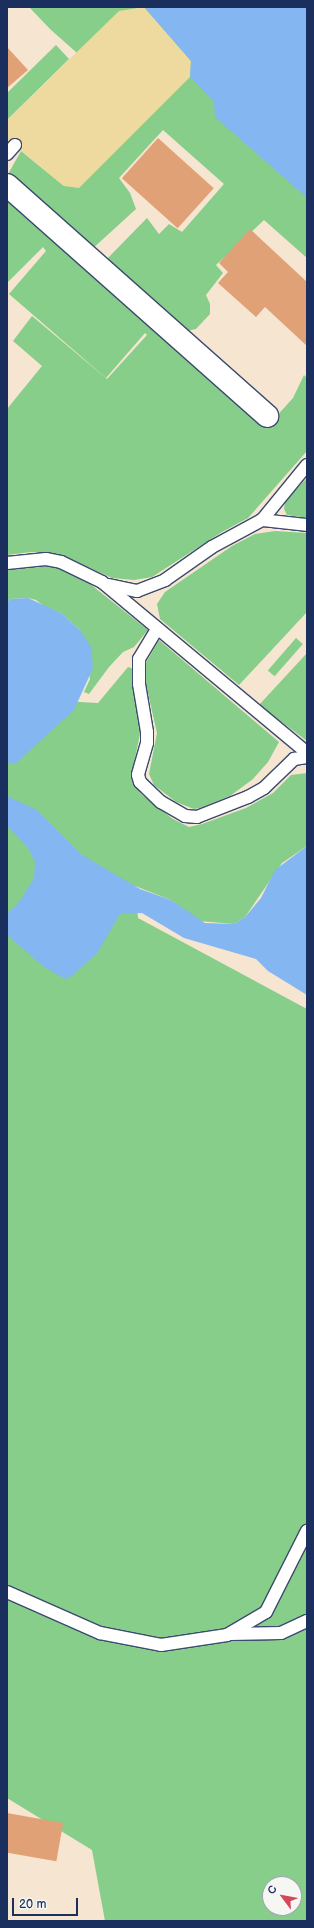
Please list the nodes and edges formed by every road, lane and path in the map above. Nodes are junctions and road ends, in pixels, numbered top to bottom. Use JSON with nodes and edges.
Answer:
{"nodes":[{"id":1,"x":7,"y":185,"type":"edge"},
{"id":2,"x":267,"y":416,"type":"dead end"},
{"id":3,"x":307,"y":465,"type":"edge"},
{"id":4,"x":262,"y":520,"type":"junction"},
{"id":5,"x":307,"y":525,"type":"edge"},
{"id":6,"x":7,"y":563,"type":"edge"},
{"id":7,"x":102,"y":582,"type":"junction"},
{"id":8,"x":157,"y":629,"type":"junction"},
{"id":9,"x":307,"y":753,"type":"edge"},
{"id":10,"x":307,"y":757,"type":"edge"},
{"id":11,"x":307,"y":1531,"type":"edge"},
{"id":12,"x":7,"y":1592,"type":"edge"},
{"id":13,"x":307,"y":1621,"type":"edge"},
{"id":14,"x":226,"y":1634,"type":"junction"}],
"edges":[{"from":1,"to":2,"type":"street"},
{"from":3,"to":4,"type":"lane"},
{"from":4,"to":5,"type":"lane"},
{"from":4,"to":7,"type":"lane"},
{"from":6,"to":7,"type":"lane"},
{"from":7,"to":8,"type":"lane"},
{"from":8,"to":9,"type":"lane"},
{"from":8,"to":10,"type":"lane"},
{"from":11,"to":14,"type":"lane"},
{"from":12,"to":14,"type":"lane"},
{"from":13,"to":14,"type":"lane"}]}
